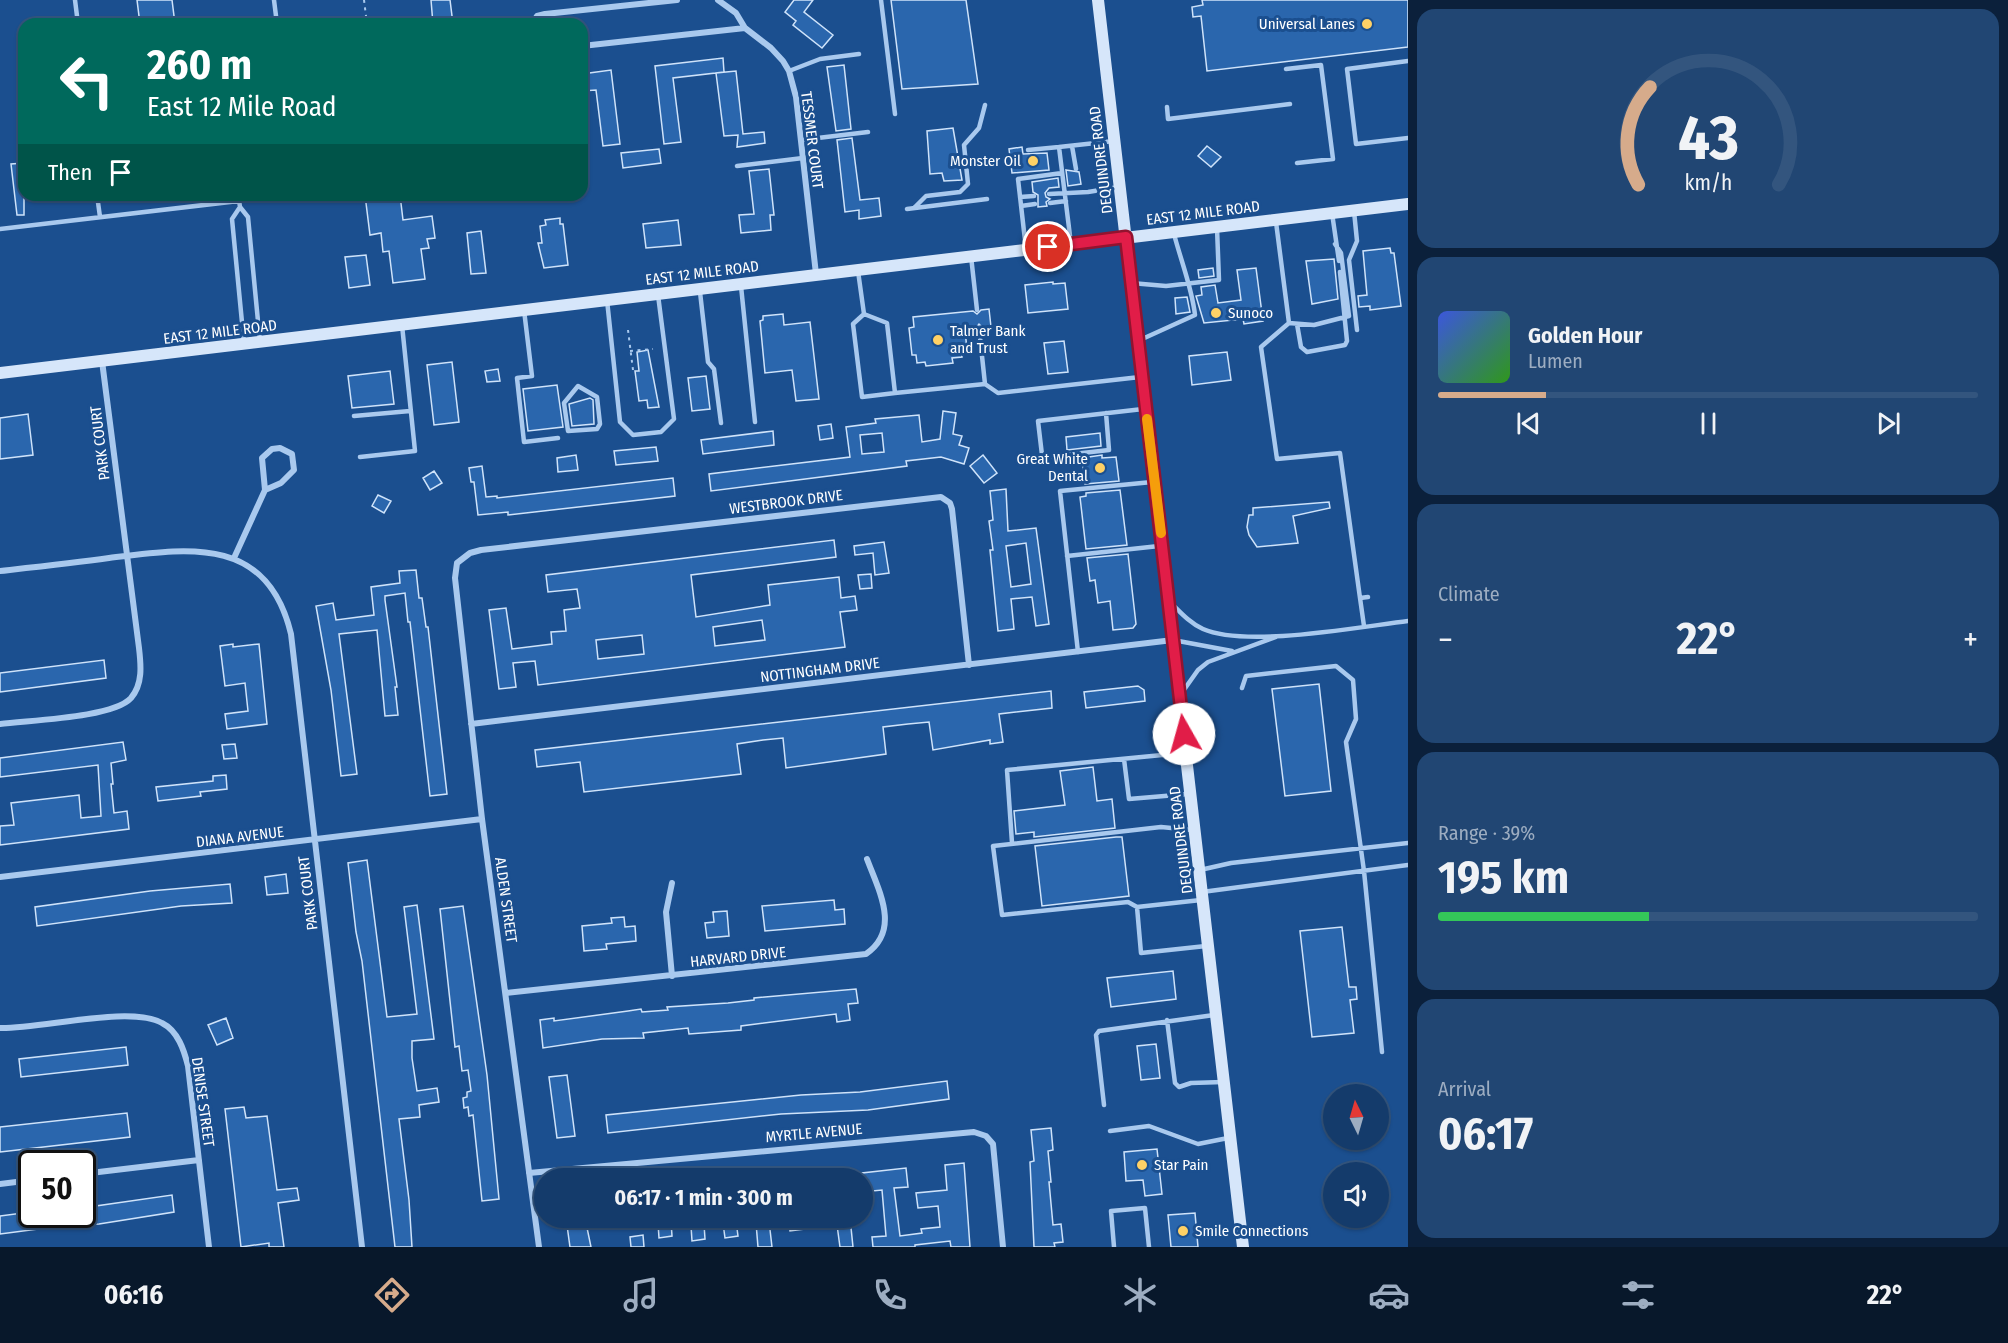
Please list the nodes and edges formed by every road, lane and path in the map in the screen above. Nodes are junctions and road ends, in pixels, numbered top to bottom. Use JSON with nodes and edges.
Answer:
{"nodes":[{"id":1,"x":75,"y":0,"type":"edge"},
{"id":2,"x":274,"y":0,"type":"edge"},
{"id":3,"x":364,"y":0,"type":"edge"},
{"id":4,"x":677,"y":0,"type":"edge"},
{"id":5,"x":719,"y":0,"type":"edge"},
{"id":6,"x":881,"y":0,"type":"edge"},
{"id":7,"x":1098,"y":0,"type":"edge"},
{"id":8,"x":77,"y":18,"type":"edge"},
{"id":9,"x":276,"y":18,"type":"edge"},
{"id":10,"x":366,"y":18,"type":"edge"},
{"id":11,"x":536,"y":18,"type":"edge"},
{"id":12,"x":745,"y":28,"type":"junction"},
{"id":13,"x":588,"y":45,"type":"edge"},
{"id":14,"x":859,"y":54,"type":"dead end"},
{"id":15,"x":1408,"y":61,"type":"edge"},
{"id":16,"x":1286,"y":69,"type":"dead end"},
{"id":17,"x":789,"y":71,"type":"junction"},
{"id":18,"x":1290,"y":104,"type":"dead end"},
{"id":19,"x":985,"y":105,"type":"dead end"},
{"id":20,"x":1167,"y":107,"type":"dead end"},
{"id":21,"x":895,"y":114,"type":"dead end"},
{"id":22,"x":868,"y":132,"type":"dead end"},
{"id":23,"x":1408,"y":138,"type":"edge"},
{"id":24,"x":801,"y":140,"type":"junction"},
{"id":25,"x":1114,"y":141,"type":"junction"},
{"id":26,"x":1072,"y":146,"type":"junction"},
{"id":27,"x":1059,"y":147,"type":"junction"},
{"id":28,"x":1028,"y":150,"type":"dead end"},
{"id":29,"x":803,"y":158,"type":"junction"},
{"id":30,"x":1298,"y":163,"type":"dead end"},
{"id":31,"x":737,"y":165,"type":"dead end"},
{"id":32,"x":1076,"y":169,"type":"dead end"},
{"id":33,"x":1062,"y":173,"type":"junction"},
{"id":34,"x":1078,"y":184,"type":"dead end"},
{"id":35,"x":1119,"y":187,"type":"junction"},
{"id":36,"x":1078,"y":191,"type":"junction"},
{"id":37,"x":1065,"y":193,"type":"junction"},
{"id":38,"x":1049,"y":194,"type":"dead end"},
{"id":39,"x":1034,"y":196,"type":"dead end"},
{"id":40,"x":1020,"y":197,"type":"junction"},
{"id":41,"x":987,"y":200,"type":"dead end"},
{"id":42,"x":98,"y":201,"type":"edge"},
{"id":43,"x":239,"y":201,"type":"joint"},
{"id":44,"x":1066,"y":201,"type":"junction"},
{"id":45,"x":1050,"y":203,"type":"dead end"},
{"id":46,"x":1035,"y":204,"type":"dead end"},
{"id":47,"x":1408,"y":204,"type":"edge"},
{"id":48,"x":1021,"y":206,"type":"junction"},
{"id":49,"x":240,"y":207,"type":"junction"},
{"id":50,"x":914,"y":208,"type":"junction"},
{"id":51,"x":907,"y":209,"type":"dead end"},
{"id":52,"x":1354,"y":211,"type":"junction"},
{"id":53,"x":1332,"y":213,"type":"junction"},
{"id":54,"x":100,"y":217,"type":"junction"},
{"id":55,"x":1276,"y":220,"type":"junction"},
{"id":56,"x":1217,"y":226,"type":"junction"},
{"id":57,"x":0,"y":229,"type":"edge"},
{"id":58,"x":1173,"y":231,"type":"junction"},
{"id":59,"x":1126,"y":237,"type":"junction"},
{"id":60,"x":1071,"y":244,"type":"junction"},
{"id":61,"x":1335,"y":244,"type":"junction"},
{"id":62,"x":1026,"y":250,"type":"junction"},
{"id":63,"x":971,"y":256,"type":"junction"},
{"id":64,"x":1339,"y":261,"type":"dead end"},
{"id":65,"x":858,"y":269,"type":"junction"},
{"id":66,"x":1340,"y":272,"type":"dead end"},
{"id":67,"x":816,"y":274,"type":"junction"},
{"id":68,"x":1131,"y":283,"type":"junction"},
{"id":69,"x":741,"y":284,"type":"junction"},
{"id":70,"x":1187,"y":284,"type":"junction"},
{"id":71,"x":700,"y":289,"type":"junction"},
{"id":72,"x":658,"y":294,"type":"junction"},
{"id":73,"x":607,"y":300,"type":"junction"},
{"id":74,"x":524,"y":310,"type":"junction"},
{"id":75,"x":977,"y":310,"type":"dead end"},
{"id":76,"x":864,"y":314,"type":"junction"},
{"id":77,"x":1345,"y":319,"type":"junction"},
{"id":78,"x":1289,"y":323,"type":"junction"},
{"id":79,"x":1298,"y":324,"type":"junction"},
{"id":80,"x":402,"y":325,"type":"junction"},
{"id":81,"x":979,"y":328,"type":"dead end"},
{"id":82,"x":628,"y":330,"type":"dead end"},
{"id":83,"x":1357,"y":330,"type":"dead end"},
{"id":84,"x":1138,"y":341,"type":"junction"},
{"id":85,"x":260,"y":342,"type":"junction"},
{"id":86,"x":244,"y":344,"type":"junction"},
{"id":87,"x":653,"y":349,"type":"dead end"},
{"id":88,"x":630,"y":351,"type":"junction"},
{"id":89,"x":102,"y":361,"type":"junction"},
{"id":90,"x":633,"y":370,"type":"dead end"},
{"id":91,"x":0,"y":373,"type":"edge"},
{"id":92,"x":1142,"y":377,"type":"junction"},
{"id":93,"x":985,"y":384,"type":"junction"},
{"id":94,"x":578,"y":386,"type":"joint"},
{"id":95,"x":895,"y":393,"type":"junction"},
{"id":96,"x":1146,"y":409,"type":"junction"},
{"id":97,"x":410,"y":411,"type":"junction"},
{"id":98,"x":1106,"y":413,"type":"junction"},
{"id":99,"x":354,"y":416,"type":"dead end"},
{"id":100,"x":755,"y":422,"type":"dead end"},
{"id":101,"x":721,"y":423,"type":"dead end"},
{"id":102,"x":558,"y":438,"type":"dead end"},
{"id":103,"x":360,"y":457,"type":"dead end"},
{"id":104,"x":1155,"y":482,"type":"junction"},
{"id":105,"x":265,"y":490,"type":"junction"},
{"id":106,"x":1162,"y":545,"type":"junction"},
{"id":107,"x":126,"y":556,"type":"junction"},
{"id":108,"x":1067,"y":556,"type":"junction"},
{"id":109,"x":463,"y":557,"type":"joint"},
{"id":110,"x":234,"y":558,"type":"junction"},
{"id":111,"x":0,"y":571,"type":"edge"},
{"id":112,"x":1368,"y":597,"type":"dead end"},
{"id":113,"x":1360,"y":598,"type":"junction"},
{"id":114,"x":1169,"y":602,"type":"junction"},
{"id":115,"x":1408,"y":621,"type":"edge"},
{"id":116,"x":1364,"y":626,"type":"junction"},
{"id":117,"x":1281,"y":636,"type":"junction"},
{"id":118,"x":1173,"y":640,"type":"junction"},
{"id":119,"x":1232,"y":651,"type":"junction"},
{"id":120,"x":1078,"y":652,"type":"junction"},
{"id":121,"x":969,"y":665,"type":"junction"},
{"id":122,"x":1242,"y":688,"type":"dead end"},
{"id":123,"x":1180,"y":696,"type":"junction"},
{"id":124,"x":0,"y":724,"type":"edge"},
{"id":125,"x":471,"y":724,"type":"junction"},
{"id":126,"x":1186,"y":752,"type":"junction"},
{"id":127,"x":1124,"y":759,"type":"junction"},
{"id":128,"x":1191,"y":794,"type":"junction"},
{"id":129,"x":482,"y":819,"type":"junction"},
{"id":130,"x":1195,"y":830,"type":"junction"},
{"id":131,"x":314,"y":840,"type":"junction"},
{"id":132,"x":1012,"y":843,"type":"junction"},
{"id":133,"x":1408,"y":843,"type":"edge"},
{"id":134,"x":1360,"y":849,"type":"junction"},
{"id":135,"x":867,"y":859,"type":"dead end"},
{"id":136,"x":1408,"y":866,"type":"edge"},
{"id":137,"x":1200,"y":870,"type":"junction"},
{"id":138,"x":1364,"y":871,"type":"junction"},
{"id":139,"x":0,"y":877,"type":"edge"},
{"id":140,"x":672,"y":883,"type":"dead end"},
{"id":141,"x":1203,"y":896,"type":"junction"},
{"id":142,"x":1137,"y":907,"type":"junction"},
{"id":143,"x":1208,"y":946,"type":"junction"},
{"id":144,"x":672,"y":976,"type":"junction"},
{"id":145,"x":506,"y":993,"type":"junction"},
{"id":146,"x":1216,"y":1014,"type":"junction"},
{"id":147,"x":1167,"y":1020,"type":"junction"},
{"id":148,"x":0,"y":1028,"type":"edge"},
{"id":149,"x":1382,"y":1052,"type":"dead end"},
{"id":150,"x":1224,"y":1082,"type":"junction"},
{"id":151,"x":1104,"y":1105,"type":"dead end"},
{"id":152,"x":1110,"y":1131,"type":"dead end"},
{"id":153,"x":1231,"y":1138,"type":"junction"},
{"id":154,"x":199,"y":1160,"type":"junction"},
{"id":155,"x":96,"y":1172,"type":"edge"},
{"id":156,"x":529,"y":1173,"type":"junction"},
{"id":157,"x":18,"y":1182,"type":"edge"},
{"id":158,"x":0,"y":1184,"type":"edge"},
{"id":159,"x":209,"y":1247,"type":"edge"},
{"id":160,"x":362,"y":1247,"type":"edge"},
{"id":161,"x":539,"y":1247,"type":"edge"},
{"id":162,"x":1003,"y":1247,"type":"edge"},
{"id":163,"x":1114,"y":1247,"type":"edge"},
{"id":164,"x":1149,"y":1247,"type":"edge"},
{"id":165,"x":1243,"y":1247,"type":"edge"}],
"edges":[{"from":1,"to":8,"type":"lane"},
{"from":2,"to":9,"type":"lane"},
{"from":3,"to":10,"type":"path"},
{"from":4,"to":11,"type":"street"},
{"from":5,"to":12,"type":"street","name":"TESSMER COURT"},
{"from":6,"to":21,"type":"lane"},
{"from":7,"to":25,"type":"main road","name":"DEQUINDRE ROAD"},
{"from":12,"to":13,"type":"street"},
{"from":12,"to":17,"type":"street","name":"TESSMER COURT"},
{"from":14,"to":17,"type":"lane"},
{"from":15,"to":23,"type":"lane"},
{"from":16,"to":30,"type":"lane"},
{"from":17,"to":24,"type":"street","name":"TESSMER COURT"},
{"from":18,"to":20,"type":"lane"},
{"from":19,"to":50,"type":"lane"},
{"from":22,"to":24,"type":"lane"},
{"from":24,"to":29,"type":"street","name":"TESSMER COURT"},
{"from":25,"to":26,"type":"lane"},
{"from":25,"to":35,"type":"main road","name":"DEQUINDRE ROAD"},
{"from":26,"to":27,"type":"lane"},
{"from":26,"to":32,"type":"lane"},
{"from":27,"to":28,"type":"lane"},
{"from":27,"to":33,"type":"lane"},
{"from":29,"to":31,"type":"lane"},
{"from":29,"to":67,"type":"street","name":"TESSMER COURT"},
{"from":33,"to":37,"type":"lane"},
{"from":33,"to":40,"type":"lane"},
{"from":34,"to":36,"type":"lane"},
{"from":35,"to":36,"type":"lane"},
{"from":35,"to":59,"type":"main road","name":"DEQUINDRE ROAD"},
{"from":36,"to":37,"type":"lane"},
{"from":37,"to":38,"type":"lane"},
{"from":37,"to":44,"type":"lane"},
{"from":39,"to":40,"type":"lane"},
{"from":40,"to":48,"type":"lane"},
{"from":41,"to":50,"type":"lane"},
{"from":42,"to":54,"type":"lane"},
{"from":43,"to":49,"type":"lane"},
{"from":43,"to":54,"type":"lane"},
{"from":44,"to":45,"type":"lane"},
{"from":44,"to":60,"type":"lane"},
{"from":46,"to":48,"type":"lane"},
{"from":47,"to":52,"type":"main road","name":"EAST 12 MILE ROAD"},
{"from":48,"to":62,"type":"lane"},
{"from":49,"to":85,"type":"lane"},
{"from":49,"to":86,"type":"lane"},
{"from":50,"to":51,"type":"lane"},
{"from":52,"to":53,"type":"main road","name":"EAST 12 MILE ROAD"},
{"from":52,"to":83,"type":"lane"},
{"from":53,"to":55,"type":"main road","name":"EAST 12 MILE ROAD"},
{"from":53,"to":61,"type":"lane"},
{"from":54,"to":57,"type":"lane"},
{"from":55,"to":56,"type":"main road","name":"EAST 12 MILE ROAD"},
{"from":55,"to":78,"type":"lane"},
{"from":56,"to":58,"type":"main road","name":"EAST 12 MILE ROAD"},
{"from":56,"to":70,"type":"lane"},
{"from":58,"to":59,"type":"main road","name":"EAST 12 MILE ROAD"},
{"from":58,"to":70,"type":"lane"},
{"from":59,"to":60,"type":"main road","name":"EAST 12 MILE ROAD"},
{"from":59,"to":68,"type":"main road","name":"DEQUINDRE ROAD"},
{"from":60,"to":62,"type":"main road","name":"EAST 12 MILE ROAD"},
{"from":61,"to":64,"type":"lane"},
{"from":61,"to":77,"type":"lane"},
{"from":62,"to":63,"type":"main road","name":"EAST 12 MILE ROAD"},
{"from":63,"to":65,"type":"main road","name":"EAST 12 MILE ROAD"},
{"from":63,"to":75,"type":"lane"},
{"from":65,"to":67,"type":"main road","name":"EAST 12 MILE ROAD"},
{"from":65,"to":76,"type":"lane"},
{"from":66,"to":77,"type":"lane"},
{"from":67,"to":69,"type":"main road","name":"EAST 12 MILE ROAD"},
{"from":68,"to":70,"type":"lane"},
{"from":68,"to":84,"type":"main road","name":"DEQUINDRE ROAD"},
{"from":69,"to":71,"type":"main road","name":"EAST 12 MILE ROAD"},
{"from":69,"to":100,"type":"lane"},
{"from":70,"to":84,"type":"lane"},
{"from":71,"to":72,"type":"main road","name":"EAST 12 MILE ROAD"},
{"from":71,"to":101,"type":"lane"},
{"from":72,"to":73,"type":"main road","name":"EAST 12 MILE ROAD"},
{"from":72,"to":73,"type":"lane"},
{"from":73,"to":74,"type":"main road","name":"EAST 12 MILE ROAD"},
{"from":74,"to":80,"type":"main road","name":"EAST 12 MILE ROAD"},
{"from":74,"to":102,"type":"lane"},
{"from":76,"to":95,"type":"lane"},
{"from":76,"to":95,"type":"lane"},
{"from":77,"to":79,"type":"lane"},
{"from":77,"to":79,"type":"lane"},
{"from":78,"to":79,"type":"lane"},
{"from":78,"to":113,"type":"lane"},
{"from":80,"to":85,"type":"main road","name":"EAST 12 MILE ROAD"},
{"from":80,"to":97,"type":"lane"},
{"from":81,"to":93,"type":"lane"},
{"from":82,"to":88,"type":"path"},
{"from":84,"to":92,"type":"main road","name":"DEQUINDRE ROAD"},
{"from":85,"to":86,"type":"main road","name":"EAST 12 MILE ROAD"},
{"from":86,"to":89,"type":"main road","name":"EAST 12 MILE ROAD"},
{"from":87,"to":88,"type":"path"},
{"from":88,"to":90,"type":"path"},
{"from":89,"to":91,"type":"main road","name":"EAST 12 MILE ROAD"},
{"from":89,"to":107,"type":"street","name":"PARK COURT"},
{"from":92,"to":93,"type":"lane"},
{"from":92,"to":96,"type":"main road","name":"DEQUINDRE ROAD"},
{"from":93,"to":95,"type":"lane"},
{"from":94,"to":94,"type":"lane"},
{"from":96,"to":98,"type":"lane"},
{"from":96,"to":104,"type":"main road","name":"DEQUINDRE ROAD"},
{"from":97,"to":99,"type":"lane"},
{"from":97,"to":103,"type":"lane"},
{"from":98,"to":98,"type":"lane"},
{"from":104,"to":106,"type":"main road","name":"DEQUINDRE ROAD"},
{"from":104,"to":108,"type":"lane"},
{"from":105,"to":105,"type":"street"},
{"from":105,"to":110,"type":"street"},
{"from":106,"to":108,"type":"lane"},
{"from":106,"to":114,"type":"main road","name":"DEQUINDRE ROAD"},
{"from":107,"to":110,"type":"street","name":"PARK COURT"},
{"from":107,"to":111,"type":"street"},
{"from":107,"to":124,"type":"street"},
{"from":108,"to":120,"type":"lane"},
{"from":109,"to":121,"type":"street","name":"WESTBROOK DRIVE"},
{"from":109,"to":125,"type":"street","name":"ALDEN STREET"},
{"from":110,"to":131,"type":"street","name":"PARK COURT"},
{"from":112,"to":113,"type":"lane"},
{"from":113,"to":116,"type":"lane"},
{"from":114,"to":117,"type":"lane"},
{"from":114,"to":118,"type":"main road","name":"DEQUINDRE ROAD"},
{"from":115,"to":116,"type":"lane"},
{"from":116,"to":117,"type":"lane"},
{"from":117,"to":119,"type":"lane"},
{"from":118,"to":119,"type":"lane"},
{"from":118,"to":120,"type":"street","name":"NOTTINGHAM DRIVE"},
{"from":118,"to":123,"type":"main road","name":"DEQUINDRE ROAD"},
{"from":119,"to":123,"type":"lane"},
{"from":120,"to":121,"type":"street","name":"NOTTINGHAM DRIVE"},
{"from":121,"to":125,"type":"street","name":"NOTTINGHAM DRIVE"},
{"from":122,"to":134,"type":"lane"},
{"from":123,"to":126,"type":"main road","name":"DEQUINDRE ROAD"},
{"from":125,"to":129,"type":"street","name":"ALDEN STREET"},
{"from":126,"to":127,"type":"lane"},
{"from":126,"to":128,"type":"main road","name":"DEQUINDRE ROAD"},
{"from":127,"to":128,"type":"lane"},
{"from":127,"to":132,"type":"lane"},
{"from":128,"to":130,"type":"main road","name":"DEQUINDRE ROAD"},
{"from":129,"to":131,"type":"street","name":"DIANA AVENUE"},
{"from":129,"to":145,"type":"street","name":"ALDEN STREET"},
{"from":130,"to":132,"type":"lane"},
{"from":130,"to":137,"type":"main road","name":"DEQUINDRE ROAD"},
{"from":131,"to":139,"type":"street","name":"DIANA AVENUE"},
{"from":131,"to":160,"type":"street","name":"PARK COURT"},
{"from":132,"to":142,"type":"lane"},
{"from":133,"to":134,"type":"lane"},
{"from":134,"to":137,"type":"lane"},
{"from":134,"to":138,"type":"lane"},
{"from":135,"to":144,"type":"street","name":"HARVARD DRIVE"},
{"from":136,"to":138,"type":"lane"},
{"from":137,"to":141,"type":"main road","name":"DEQUINDRE ROAD"},
{"from":138,"to":141,"type":"lane"},
{"from":138,"to":149,"type":"lane"},
{"from":140,"to":144,"type":"street"},
{"from":141,"to":142,"type":"lane"},
{"from":141,"to":143,"type":"main road","name":"DEQUINDRE ROAD"},
{"from":142,"to":143,"type":"lane"},
{"from":143,"to":146,"type":"main road","name":"DEQUINDRE ROAD"},
{"from":144,"to":145,"type":"street","name":"HARVARD DRIVE"},
{"from":145,"to":156,"type":"street","name":"ALDEN STREET"},
{"from":146,"to":147,"type":"lane"},
{"from":146,"to":150,"type":"main road","name":"DEQUINDRE ROAD"},
{"from":147,"to":150,"type":"lane"},
{"from":147,"to":151,"type":"lane"},
{"from":148,"to":154,"type":"street","name":"DENISE STREET"},
{"from":150,"to":153,"type":"main road","name":"DEQUINDRE ROAD"},
{"from":152,"to":153,"type":"lane"},
{"from":153,"to":165,"type":"main road","name":"DEQUINDRE ROAD"},
{"from":154,"to":155,"type":"street"},
{"from":154,"to":159,"type":"street","name":"DENISE STREET"},
{"from":156,"to":161,"type":"street","name":"ALDEN STREET"},
{"from":156,"to":162,"type":"street","name":"MYRTLE AVENUE"},
{"from":157,"to":158,"type":"street"},
{"from":163,"to":164,"type":"lane"}]}
